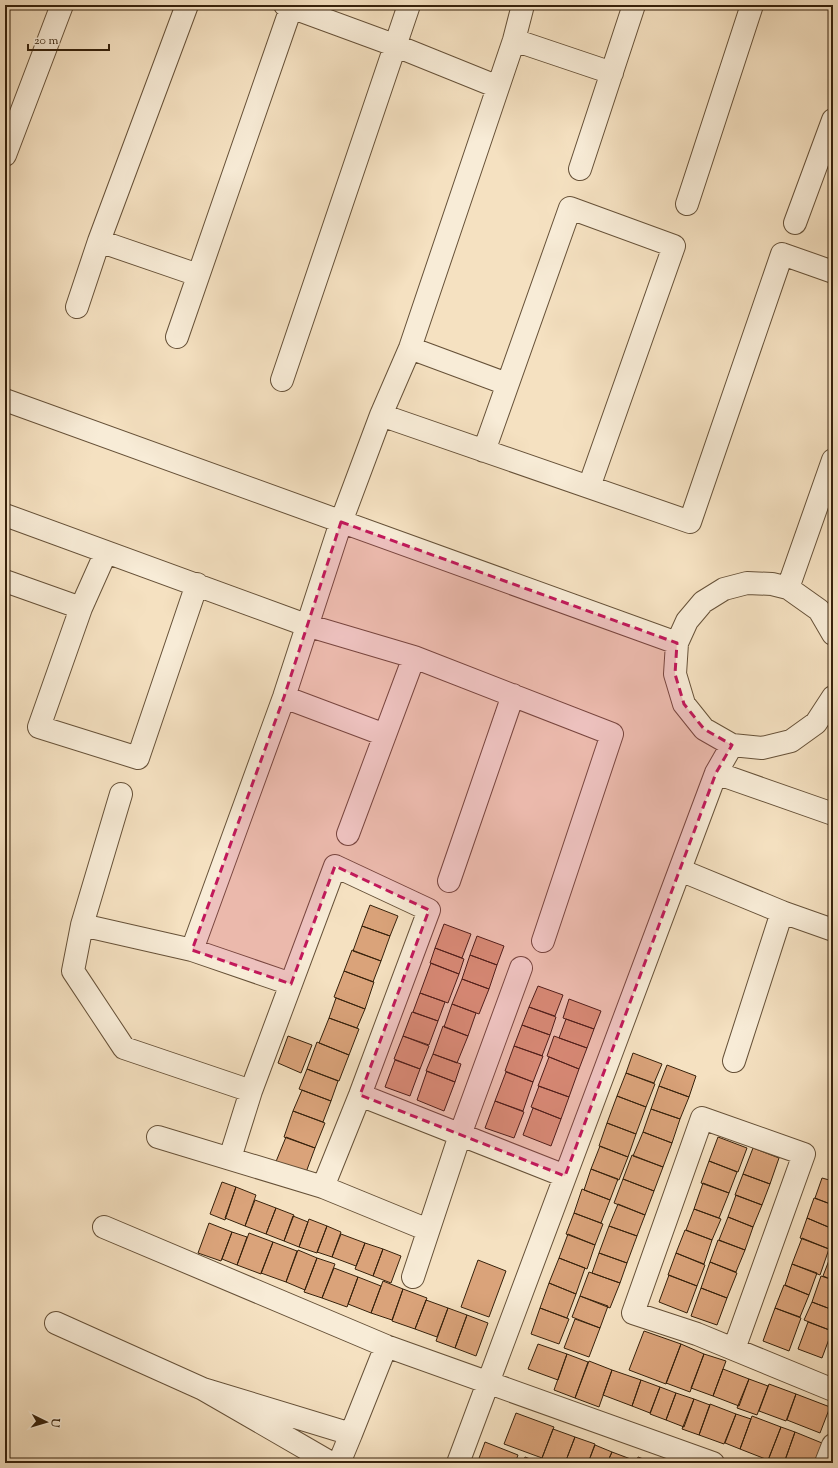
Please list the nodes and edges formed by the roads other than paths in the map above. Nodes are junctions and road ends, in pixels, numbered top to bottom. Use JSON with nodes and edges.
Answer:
{"nodes":[{"id":1,"x":62,"y":5,"type":"edge"},
{"id":2,"x":187,"y":5,"type":"edge"},
{"id":3,"x":409,"y":5,"type":"edge"},
{"id":4,"x":523,"y":5,"type":"edge"},
{"id":5,"x":634,"y":5,"type":"edge"},
{"id":6,"x":752,"y":5,"type":"edge"},
{"id":7,"x":289,"y":6,"type":"edge"},
{"id":8,"x":514,"y":40,"type":"junction"},
{"id":9,"x":394,"y":45,"type":"junction"},
{"id":10,"x":612,"y":73,"type":"junction"},
{"id":11,"x":498,"y":87,"type":"junction"},
{"id":12,"x":833,"y":120,"type":"edge"},
{"id":13,"x":5,"y":155,"type":"edge"},
{"id":14,"x":580,"y":169,"type":"dead end"},
{"id":15,"x":687,"y":204,"type":"dead end"},
{"id":16,"x":795,"y":224,"type":"dead end"},
{"id":17,"x":99,"y":241,"type":"junction"},
{"id":18,"x":833,"y":272,"type":"edge"},
{"id":19,"x":198,"y":275,"type":"junction"},
{"id":20,"x":77,"y":307,"type":"dead end"},
{"id":21,"x":177,"y":337,"type":"dead end"},
{"id":22,"x":410,"y":348,"type":"junction"},
{"id":23,"x":282,"y":380,"type":"dead end"},
{"id":24,"x":507,"y":384,"type":"junction"},
{"id":25,"x":5,"y":400,"type":"edge"},
{"id":26,"x":381,"y":415,"type":"junction"},
{"id":27,"x":484,"y":451,"type":"junction"},
{"id":28,"x":831,"y":473,"type":"edge"},
{"id":29,"x":589,"y":487,"type":"junction"},
{"id":30,"x":5,"y":515,"type":"edge"},
{"id":31,"x":340,"y":522,"type":"junction"},
{"id":32,"x":106,"y":552,"type":"junction"},
{"id":33,"x":5,"y":581,"type":"edge"},
{"id":34,"x":197,"y":584,"type":"junction"},
{"id":35,"x":788,"y":588,"type":"junction"},
{"id":36,"x":81,"y":608,"type":"junction"},
{"id":37,"x":306,"y":625,"type":"junction"},
{"id":38,"x":833,"y":634,"type":"edge"},
{"id":39,"x":677,"y":643,"type":"junction"},
{"id":40,"x":414,"y":657,"type":"junction"},
{"id":41,"x":513,"y":695,"type":"junction"},
{"id":42,"x":284,"y":697,"type":"junction"},
{"id":43,"x":833,"y":697,"type":"edge"},
{"id":44,"x":385,"y":736,"type":"junction"},
{"id":45,"x":732,"y":745,"type":"junction"},
{"id":46,"x":716,"y":773,"type":"junction"},
{"id":47,"x":121,"y":794,"type":"dead end"},
{"id":48,"x":833,"y":814,"type":"edge"},
{"id":49,"x":348,"y":834,"type":"dead end"},
{"id":50,"x":680,"y":870,"type":"junction"},
{"id":51,"x":449,"y":882,"type":"dead end"},
{"id":52,"x":782,"y":912,"type":"junction"},
{"id":53,"x":82,"y":925,"type":"junction"},
{"id":54,"x":833,"y":930,"type":"edge"},
{"id":55,"x":543,"y":942,"type":"dead end"},
{"id":56,"x":192,"y":950,"type":"junction"},
{"id":57,"x":521,"y":968,"type":"dead end"},
{"id":58,"x":291,"y":984,"type":"junction"},
{"id":59,"x":734,"y":1061,"type":"dead end"},
{"id":60,"x":251,"y":1091,"type":"junction"},
{"id":61,"x":360,"y":1095,"type":"junction"},
{"id":62,"x":460,"y":1135,"type":"junction"},
{"id":63,"x":158,"y":1137,"type":"dead end"},
{"id":64,"x":230,"y":1158,"type":"junction"},
{"id":65,"x":566,"y":1176,"type":"junction"},
{"id":66,"x":323,"y":1187,"type":"junction"},
{"id":67,"x":104,"y":1227,"type":"dead end"},
{"id":68,"x":428,"y":1230,"type":"junction"},
{"id":69,"x":413,"y":1277,"type":"dead end"},
{"id":70,"x":56,"y":1323,"type":"dead end"},
{"id":71,"x":386,"y":1346,"type":"junction"},
{"id":72,"x":734,"y":1350,"type":"junction"},
{"id":73,"x":489,"y":1383,"type":"junction"},
{"id":74,"x":203,"y":1389,"type":"junction"},
{"id":75,"x":833,"y":1390,"type":"edge"},
{"id":76,"x":351,"y":1434,"type":"junction"},
{"id":77,"x":833,"y":1444,"type":"edge"},
{"id":78,"x":331,"y":1463,"type":"edge"},
{"id":79,"x":338,"y":1463,"type":"edge"},
{"id":80,"x":458,"y":1463,"type":"edge"},
{"id":81,"x":713,"y":1463,"type":"edge"},
{"id":82,"x":826,"y":1463,"type":"edge"}],
"edges":[{"from":1,"to":13,"type":"street"},
{"from":2,"to":17,"type":"street"},
{"from":3,"to":9,"type":"street"},
{"from":4,"to":8,"type":"street"},
{"from":5,"to":10,"type":"street"},
{"from":6,"to":15,"type":"street"},
{"from":7,"to":9,"type":"street"},
{"from":7,"to":19,"type":"street"},
{"from":8,"to":10,"type":"street"},
{"from":8,"to":11,"type":"street"},
{"from":9,"to":11,"type":"street"},
{"from":9,"to":23,"type":"street"},
{"from":10,"to":14,"type":"street"},
{"from":11,"to":22,"type":"street"},
{"from":12,"to":16,"type":"street"},
{"from":17,"to":19,"type":"street"},
{"from":17,"to":20,"type":"street"},
{"from":18,"to":29,"type":"street"},
{"from":19,"to":21,"type":"street"},
{"from":22,"to":24,"type":"street"},
{"from":22,"to":26,"type":"street"},
{"from":24,"to":27,"type":"street"},
{"from":24,"to":29,"type":"street"},
{"from":25,"to":31,"type":"street"},
{"from":26,"to":27,"type":"street"},
{"from":26,"to":31,"type":"street"},
{"from":27,"to":29,"type":"street"},
{"from":28,"to":35,"type":"street"},
{"from":30,"to":32,"type":"street"},
{"from":31,"to":37,"type":"street"},
{"from":31,"to":39,"type":"street"},
{"from":32,"to":34,"type":"street"},
{"from":32,"to":36,"type":"street"},
{"from":33,"to":36,"type":"street"},
{"from":34,"to":36,"type":"street"},
{"from":34,"to":37,"type":"street"},
{"from":35,"to":38,"type":"street"},
{"from":35,"to":39,"type":"street"},
{"from":37,"to":40,"type":"street"},
{"from":37,"to":42,"type":"street"},
{"from":39,"to":45,"type":"street"},
{"from":40,"to":41,"type":"street"},
{"from":40,"to":44,"type":"street"},
{"from":41,"to":51,"type":"street"},
{"from":41,"to":55,"type":"street"},
{"from":42,"to":44,"type":"street"},
{"from":42,"to":56,"type":"street"},
{"from":43,"to":45,"type":"street"},
{"from":44,"to":49,"type":"street"},
{"from":45,"to":46,"type":"street"},
{"from":46,"to":48,"type":"street"},
{"from":46,"to":50,"type":"street"},
{"from":47,"to":53,"type":"street"},
{"from":50,"to":52,"type":"street"},
{"from":50,"to":65,"type":"street"},
{"from":52,"to":54,"type":"street"},
{"from":52,"to":59,"type":"street"},
{"from":53,"to":56,"type":"street"},
{"from":53,"to":60,"type":"street"},
{"from":56,"to":58,"type":"street"},
{"from":57,"to":62,"type":"street"},
{"from":58,"to":60,"type":"street"},
{"from":58,"to":61,"type":"street"},
{"from":60,"to":64,"type":"street"},
{"from":61,"to":62,"type":"street"},
{"from":61,"to":66,"type":"street"},
{"from":62,"to":65,"type":"street"},
{"from":62,"to":68,"type":"street"},
{"from":63,"to":64,"type":"street"},
{"from":64,"to":66,"type":"street"},
{"from":65,"to":73,"type":"street"},
{"from":66,"to":68,"type":"street"},
{"from":67,"to":71,"type":"street"},
{"from":68,"to":69,"type":"street"},
{"from":70,"to":74,"type":"street"},
{"from":71,"to":73,"type":"street"},
{"from":71,"to":76,"type":"street"},
{"from":72,"to":72,"type":"street"},
{"from":72,"to":75,"type":"street"},
{"from":73,"to":80,"type":"street"},
{"from":73,"to":81,"type":"street"},
{"from":74,"to":76,"type":"street"},
{"from":74,"to":78,"type":"street"},
{"from":76,"to":79,"type":"street"},
{"from":77,"to":82,"type":"street"}]}
